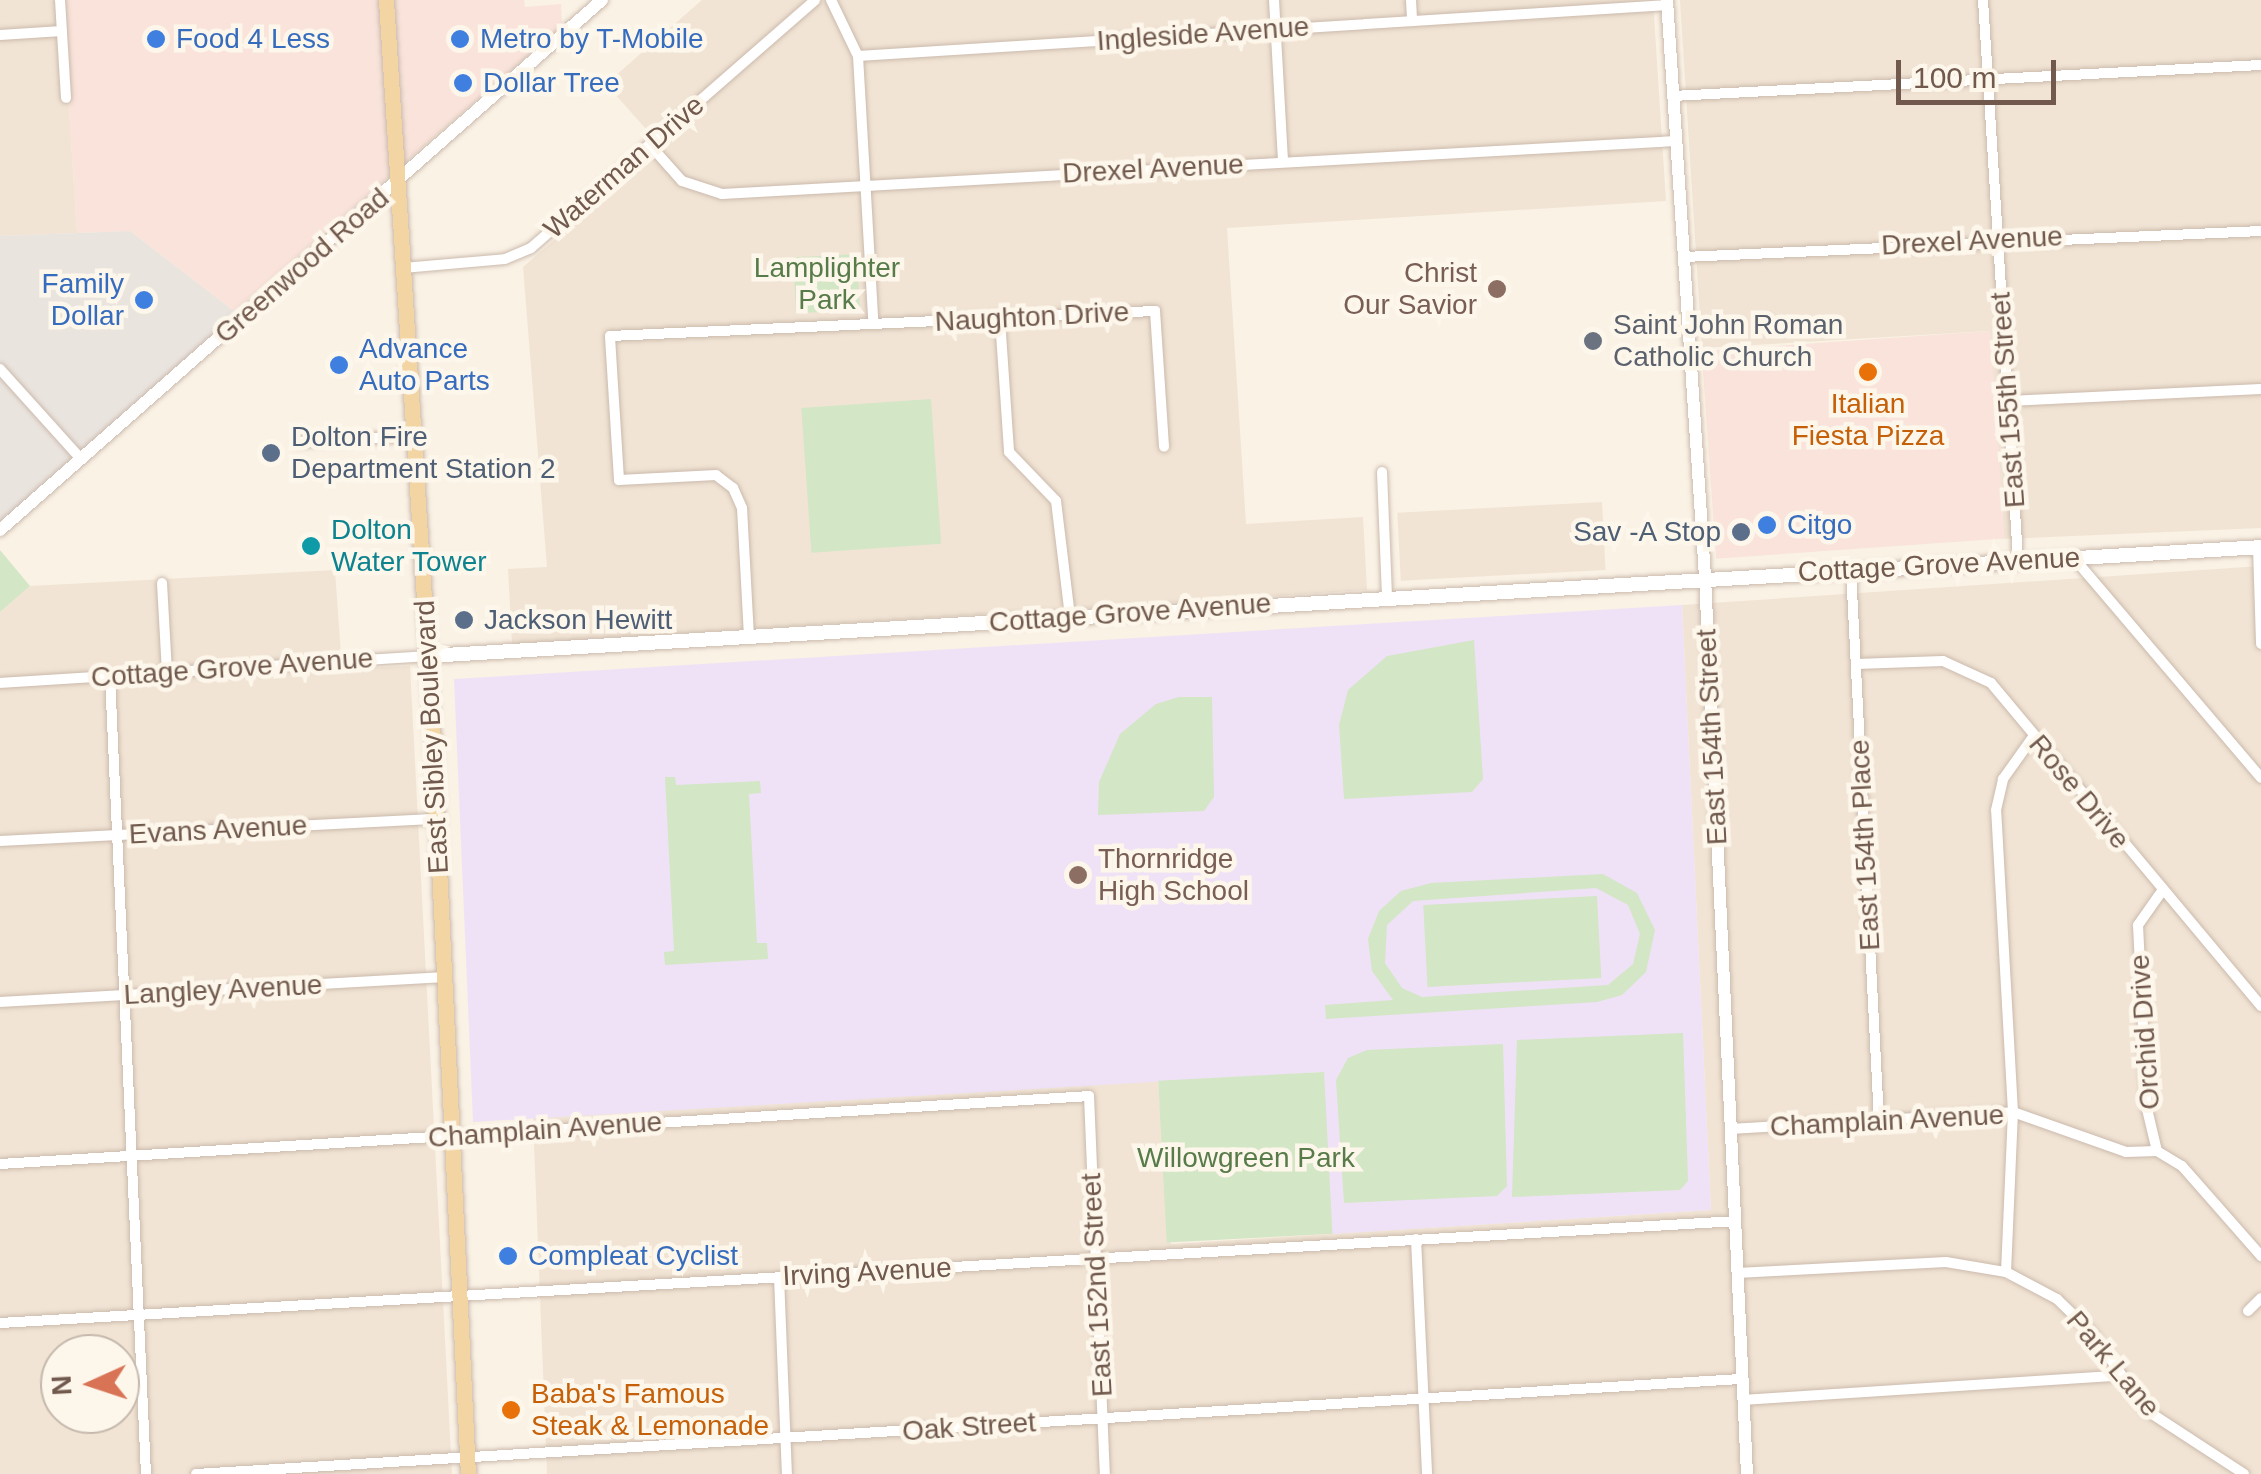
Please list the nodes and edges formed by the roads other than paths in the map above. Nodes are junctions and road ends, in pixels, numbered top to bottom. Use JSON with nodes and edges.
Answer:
{"nodes":[{"id":1,"x":60,"y":0,"type":"edge"},
{"id":2,"x":386,"y":0,"type":"edge"},
{"id":3,"x":602,"y":0,"type":"edge"},
{"id":4,"x":815,"y":0,"type":"edge"},
{"id":5,"x":831,"y":0,"type":"edge"},
{"id":6,"x":1274,"y":0,"type":"edge"},
{"id":7,"x":1411,"y":0,"type":"edge"},
{"id":8,"x":1982,"y":0,"type":"edge"},
{"id":9,"x":1667,"y":2,"type":"edge"},
{"id":10,"x":1412,"y":21,"type":"junction"},
{"id":11,"x":1276,"y":30,"type":"junction"},
{"id":12,"x":62,"y":32,"type":"junction"},
{"id":13,"x":0,"y":36,"type":"edge"},
{"id":14,"x":858,"y":56,"type":"junction"},
{"id":15,"x":2261,"y":65,"type":"edge"},
{"id":16,"x":1988,"y":80,"type":"junction"},
{"id":17,"x":1674,"y":96,"type":"junction"},
{"id":18,"x":66,"y":98,"type":"dead end"},
{"id":19,"x":1676,"y":141,"type":"junction"},
{"id":20,"x":650,"y":144,"type":"junction"},
{"id":21,"x":1283,"y":162,"type":"junction"},
{"id":22,"x":398,"y":182,"type":"junction"},
{"id":23,"x":864,"y":186,"type":"junction"},
{"id":24,"x":2261,"y":230,"type":"edge"},
{"id":25,"x":1998,"y":240,"type":"junction"},
{"id":26,"x":1684,"y":257,"type":"junction"},
{"id":27,"x":403,"y":268,"type":"junction"},
{"id":28,"x":1000,"y":319,"type":"junction"},
{"id":29,"x":874,"y":320,"type":"junction"},
{"id":30,"x":0,"y":369,"type":"edge"},
{"id":31,"x":2261,"y":389,"type":"edge"},
{"id":32,"x":2008,"y":401,"type":"junction"},
{"id":33,"x":415,"y":436,"type":"junction"},
{"id":34,"x":298,"y":442,"type":"dead end"},
{"id":35,"x":1164,"y":447,"type":"dead end"},
{"id":36,"x":81,"y":460,"type":"junction"},
{"id":37,"x":1382,"y":472,"type":"dead end"},
{"id":38,"x":0,"y":530,"type":"edge"},
{"id":39,"x":2259,"y":547,"type":"edge"},
{"id":40,"x":2072,"y":557,"type":"junction"},
{"id":41,"x":2018,"y":560,"type":"junction"},
{"id":42,"x":1852,"y":570,"type":"junction"},
{"id":43,"x":1705,"y":577,"type":"junction"},
{"id":44,"x":162,"y":582,"type":"dead end"},
{"id":45,"x":1387,"y":597,"type":"junction"},
{"id":46,"x":1070,"y":617,"type":"junction"},
{"id":47,"x":750,"y":636,"type":"junction"},
{"id":48,"x":2261,"y":644,"type":"edge"},
{"id":49,"x":428,"y":656,"type":"junction"},
{"id":50,"x":1856,"y":664,"type":"junction"},
{"id":51,"x":166,"y":672,"type":"junction"},
{"id":52,"x":110,"y":676,"type":"junction"},
{"id":53,"x":0,"y":683,"type":"edge"},
{"id":54,"x":2033,"y":738,"type":"junction"},
{"id":55,"x":2261,"y":778,"type":"edge"},
{"id":56,"x":437,"y":818,"type":"junction"},
{"id":57,"x":116,"y":835,"type":"junction"},
{"id":58,"x":0,"y":841,"type":"edge"},
{"id":59,"x":2162,"y":891,"type":"junction"},
{"id":60,"x":445,"y":977,"type":"junction"},
{"id":61,"x":124,"y":995,"type":"junction"},
{"id":62,"x":0,"y":1002,"type":"edge"},
{"id":63,"x":2261,"y":1006,"type":"edge"},
{"id":64,"x":1089,"y":1096,"type":"joint"},
{"id":65,"x":2014,"y":1112,"type":"junction"},
{"id":66,"x":1879,"y":1120,"type":"junction"},
{"id":67,"x":1730,"y":1129,"type":"junction"},
{"id":68,"x":453,"y":1136,"type":"junction"},
{"id":69,"x":2158,"y":1151,"type":"junction"},
{"id":70,"x":130,"y":1156,"type":"junction"},
{"id":71,"x":0,"y":1164,"type":"edge"},
{"id":72,"x":1734,"y":1220,"type":"junction"},
{"id":73,"x":1416,"y":1240,"type":"junction"},
{"id":74,"x":2261,"y":1256,"type":"edge"},
{"id":75,"x":1096,"y":1258,"type":"junction"},
{"id":76,"x":2006,"y":1272,"type":"junction"},
{"id":77,"x":1738,"y":1273,"type":"junction"},
{"id":78,"x":778,"y":1277,"type":"junction"},
{"id":79,"x":459,"y":1296,"type":"junction"},
{"id":80,"x":2261,"y":1298,"type":"edge"},
{"id":81,"x":2248,"y":1312,"type":"dead end"},
{"id":82,"x":139,"y":1315,"type":"junction"},
{"id":83,"x":0,"y":1323,"type":"edge"},
{"id":84,"x":2119,"y":1376,"type":"junction"},
{"id":85,"x":1742,"y":1379,"type":"junction"},
{"id":86,"x":1424,"y":1399,"type":"junction"},
{"id":87,"x":1743,"y":1400,"type":"junction"},
{"id":88,"x":1103,"y":1419,"type":"junction"},
{"id":89,"x":786,"y":1439,"type":"junction"},
{"id":90,"x":467,"y":1466,"type":"edge"},
{"id":91,"x":146,"y":1474,"type":"edge"},
{"id":92,"x":196,"y":1474,"type":"edge"},
{"id":93,"x":787,"y":1474,"type":"edge"},
{"id":94,"x":1105,"y":1474,"type":"edge"},
{"id":95,"x":1428,"y":1474,"type":"edge"},
{"id":96,"x":1746,"y":1474,"type":"edge"},
{"id":97,"x":2244,"y":1474,"type":"edge"}],
"edges":[{"from":1,"to":12,"type":"street"},
{"from":2,"to":22,"type":"main road","name":"East Sibley Boulevard"},
{"from":3,"to":22,"type":"street","name":"Greenwood Road"},
{"from":4,"to":20,"type":"street","name":"Waterman Drive"},
{"from":5,"to":14,"type":"street"},
{"from":6,"to":11,"type":"street"},
{"from":7,"to":10,"type":"street"},
{"from":8,"to":16,"type":"street","name":"East 155th Street"},
{"from":9,"to":10,"type":"street","name":"Ingleside Avenue"},
{"from":9,"to":17,"type":"street","name":"East 154th Street"},
{"from":10,"to":11,"type":"street","name":"Ingleside Avenue"},
{"from":11,"to":14,"type":"street","name":"Ingleside Avenue"},
{"from":11,"to":21,"type":"street"},
{"from":12,"to":13,"type":"street"},
{"from":12,"to":18,"type":"street"},
{"from":14,"to":23,"type":"street"},
{"from":15,"to":16,"type":"street"},
{"from":16,"to":17,"type":"street"},
{"from":16,"to":25,"type":"street","name":"East 155th Street"},
{"from":17,"to":19,"type":"street","name":"East 154th Street"},
{"from":19,"to":21,"type":"street","name":"Drexel Avenue"},
{"from":19,"to":26,"type":"street","name":"East 154th Street"},
{"from":20,"to":23,"type":"street","name":"Drexel Avenue"},
{"from":20,"to":27,"type":"street","name":"Waterman Drive"},
{"from":21,"to":23,"type":"street","name":"Drexel Avenue"},
{"from":22,"to":27,"type":"main road","name":"East Sibley Boulevard"},
{"from":22,"to":36,"type":"street","name":"Greenwood Road"},
{"from":23,"to":29,"type":"street"},
{"from":24,"to":25,"type":"street","name":"Drexel Avenue"},
{"from":25,"to":26,"type":"street","name":"Drexel Avenue"},
{"from":25,"to":32,"type":"street","name":"East 155th Street"},
{"from":26,"to":43,"type":"street","name":"East 154th Street"},
{"from":27,"to":33,"type":"main road","name":"East Sibley Boulevard"},
{"from":28,"to":29,"type":"street","name":"Naughton Drive"},
{"from":28,"to":35,"type":"street","name":"Naughton Drive"},
{"from":28,"to":46,"type":"street"},
{"from":29,"to":47,"type":"street","name":"Naughton Drive"},
{"from":30,"to":36,"type":"street"},
{"from":31,"to":32,"type":"street"},
{"from":32,"to":41,"type":"street","name":"East 155th Street"},
{"from":33,"to":34,"type":"street"},
{"from":33,"to":49,"type":"main road","name":"East Sibley Boulevard"},
{"from":36,"to":38,"type":"street","name":"Greenwood Road"},
{"from":37,"to":45,"type":"street"},
{"from":39,"to":40,"type":"main road","name":"Cottage Grove Avenue"},
{"from":39,"to":48,"type":"street"},
{"from":40,"to":41,"type":"main road","name":"Cottage Grove Avenue"},
{"from":40,"to":55,"type":"street"},
{"from":41,"to":42,"type":"main road","name":"Cottage Grove Avenue"},
{"from":42,"to":43,"type":"main road","name":"Cottage Grove Avenue"},
{"from":42,"to":50,"type":"street","name":"East 154th Place"},
{"from":43,"to":45,"type":"main road","name":"Cottage Grove Avenue"},
{"from":43,"to":67,"type":"street","name":"East 154th Street"},
{"from":44,"to":51,"type":"street"},
{"from":45,"to":46,"type":"main road","name":"Cottage Grove Avenue"},
{"from":46,"to":47,"type":"main road","name":"Cottage Grove Avenue"},
{"from":47,"to":49,"type":"main road","name":"Cottage Grove Avenue"},
{"from":49,"to":51,"type":"street","name":"Cottage Grove Avenue"},
{"from":49,"to":56,"type":"main road","name":"East Sibley Boulevard"},
{"from":50,"to":54,"type":"street","name":"Rose Drive"},
{"from":50,"to":66,"type":"street","name":"East 154th Place"},
{"from":51,"to":52,"type":"street","name":"Cottage Grove Avenue"},
{"from":52,"to":53,"type":"street","name":"Cottage Grove Avenue"},
{"from":52,"to":57,"type":"street"},
{"from":54,"to":59,"type":"street","name":"Rose Drive"},
{"from":54,"to":65,"type":"street"},
{"from":56,"to":57,"type":"street","name":"Evans Avenue"},
{"from":56,"to":60,"type":"main road","name":"East Sibley Boulevard"},
{"from":57,"to":58,"type":"street","name":"Evans Avenue"},
{"from":57,"to":61,"type":"street"},
{"from":59,"to":63,"type":"street","name":"Rose Drive"},
{"from":59,"to":69,"type":"street","name":"Orchid Drive"},
{"from":60,"to":61,"type":"street","name":"Langley Avenue"},
{"from":60,"to":68,"type":"main road","name":"East Sibley Boulevard"},
{"from":61,"to":62,"type":"street","name":"Langley Avenue"},
{"from":61,"to":70,"type":"street"},
{"from":64,"to":68,"type":"street","name":"Champlain Avenue"},
{"from":64,"to":75,"type":"street","name":"East 152nd Street"},
{"from":65,"to":66,"type":"street","name":"Champlain Avenue"},
{"from":65,"to":69,"type":"street","name":"Champlain Avenue"},
{"from":65,"to":76,"type":"street"},
{"from":66,"to":67,"type":"street","name":"Champlain Avenue"},
{"from":67,"to":72,"type":"street","name":"East 154th Street"},
{"from":68,"to":70,"type":"street","name":"Champlain Avenue"},
{"from":68,"to":79,"type":"main road","name":"East Sibley Boulevard"},
{"from":69,"to":74,"type":"street"},
{"from":70,"to":71,"type":"street","name":"Champlain Avenue"},
{"from":70,"to":82,"type":"street"},
{"from":72,"to":73,"type":"street","name":"Irving Avenue"},
{"from":72,"to":77,"type":"street","name":"East 154th Street"},
{"from":73,"to":75,"type":"street","name":"Irving Avenue"},
{"from":73,"to":86,"type":"street"},
{"from":75,"to":78,"type":"street","name":"Irving Avenue"},
{"from":75,"to":88,"type":"street","name":"East 152nd Street"},
{"from":76,"to":77,"type":"street","name":"Park Lane"},
{"from":76,"to":84,"type":"street","name":"Park Lane"},
{"from":77,"to":85,"type":"street","name":"East 154th Street"},
{"from":78,"to":79,"type":"street","name":"Irving Avenue"},
{"from":78,"to":89,"type":"street"},
{"from":79,"to":82,"type":"street","name":"Irving Avenue"},
{"from":79,"to":90,"type":"main road","name":"East Sibley Boulevard"},
{"from":80,"to":81,"type":"street"},
{"from":82,"to":83,"type":"street","name":"Irving Avenue"},
{"from":82,"to":91,"type":"street"},
{"from":84,"to":87,"type":"street"},
{"from":84,"to":97,"type":"street","name":"Park Lane"},
{"from":85,"to":86,"type":"street","name":"Oak Street"},
{"from":85,"to":87,"type":"street","name":"East 154th Street"},
{"from":86,"to":88,"type":"street","name":"Oak Street"},
{"from":86,"to":95,"type":"street"},
{"from":87,"to":96,"type":"street","name":"East 154th Street"},
{"from":88,"to":89,"type":"street","name":"Oak Street"},
{"from":88,"to":94,"type":"street","name":"East 152nd Street"},
{"from":89,"to":90,"type":"street","name":"Oak Street"},
{"from":89,"to":93,"type":"street"},
{"from":90,"to":92,"type":"street","name":"Oak Street"}]}
